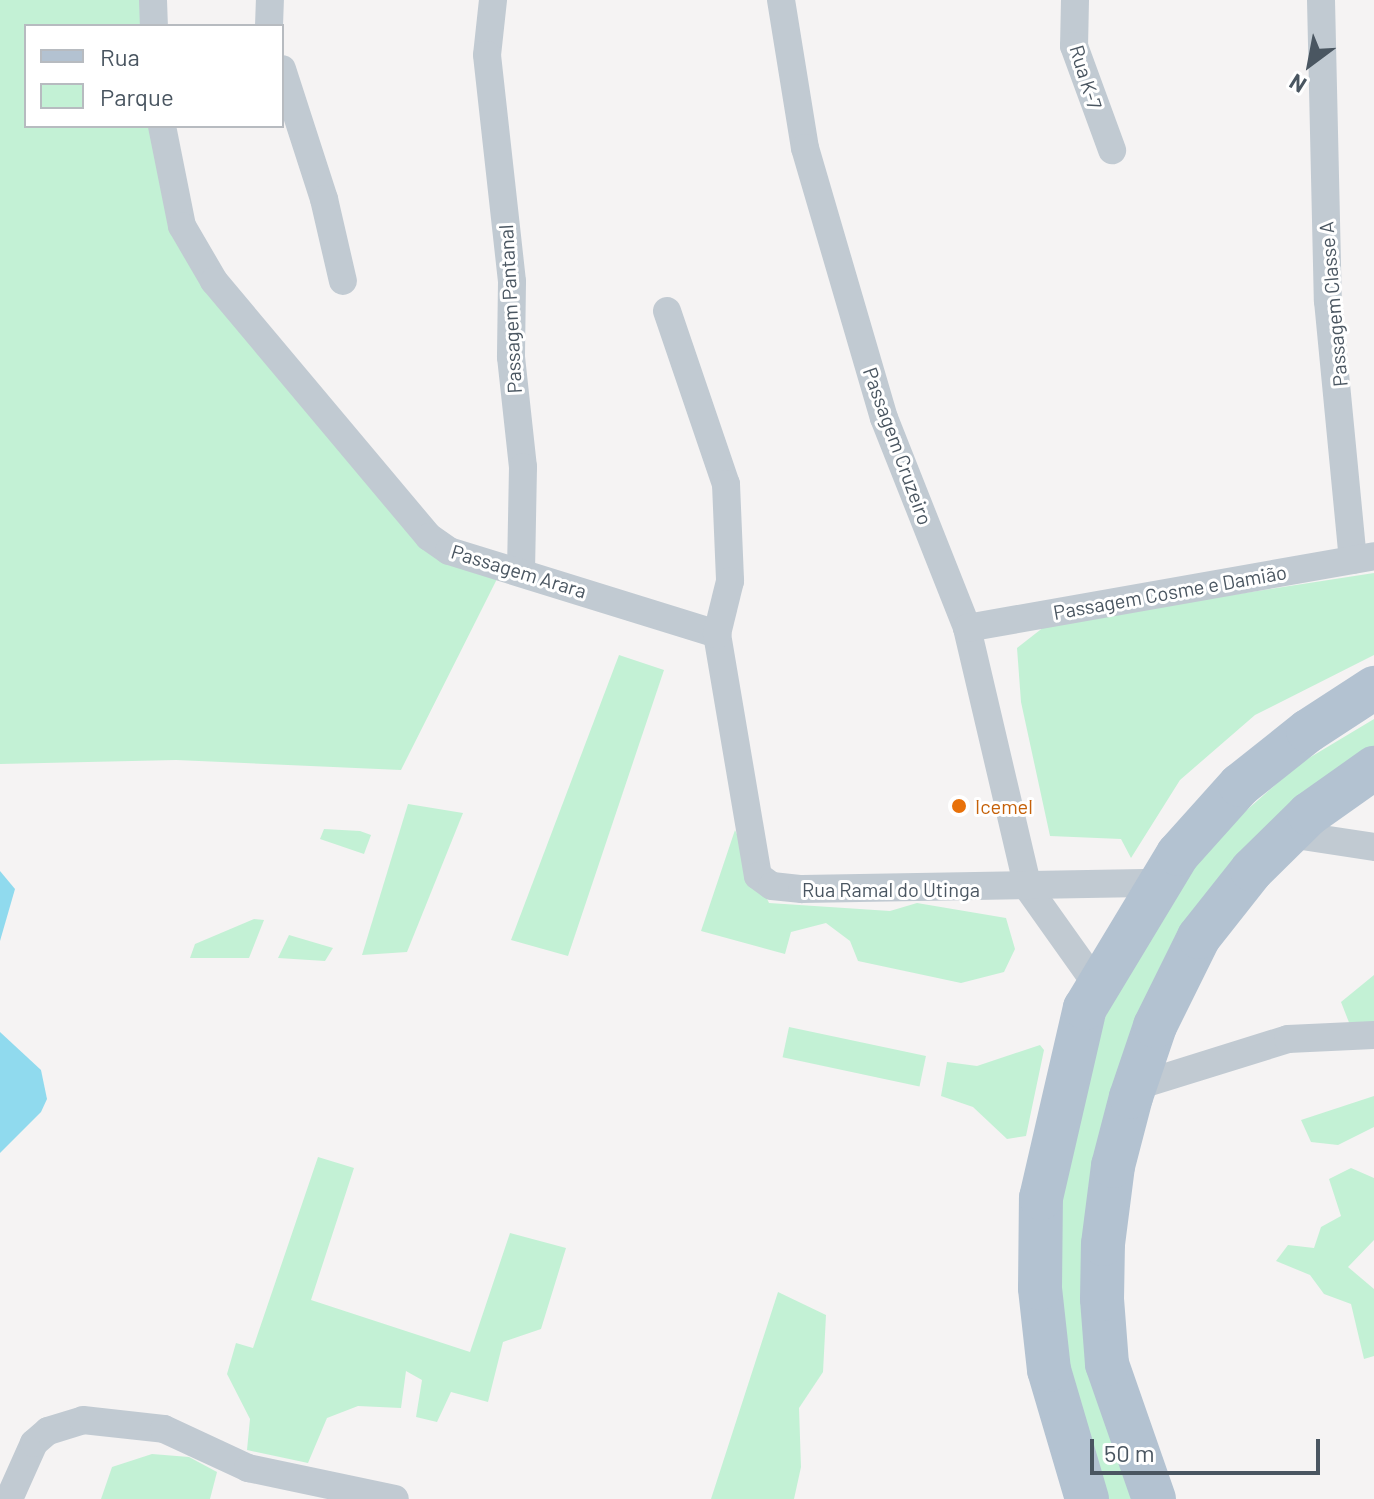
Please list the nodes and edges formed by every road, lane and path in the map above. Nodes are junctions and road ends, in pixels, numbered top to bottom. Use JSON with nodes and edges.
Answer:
{"nodes":[{"id":1,"x":153,"y":0,"type":"edge"},
{"id":2,"x":270,"y":0,"type":"edge"},
{"id":3,"x":493,"y":0,"type":"edge"},
{"id":4,"x":781,"y":0,"type":"edge"},
{"id":5,"x":1075,"y":0,"type":"edge"},
{"id":6,"x":1321,"y":0,"type":"edge"},
{"id":7,"x":154,"y":24,"type":"edge"},
{"id":8,"x":269,"y":24,"type":"edge"},
{"id":9,"x":284,"y":75,"type":"edge"},
{"id":10,"x":162,"y":128,"type":"edge"},
{"id":11,"x":1112,"y":150,"type":"dead end"},
{"id":12,"x":343,"y":281,"type":"dead end"},
{"id":13,"x":667,"y":311,"type":"dead end"},
{"id":14,"x":1363,"y":558,"type":"edge"},
{"id":15,"x":521,"y":572,"type":"junction"},
{"id":16,"x":967,"y":628,"type":"junction"},
{"id":17,"x":717,"y":634,"type":"junction"},
{"id":18,"x":1374,"y":688,"type":"edge"},
{"id":19,"x":1374,"y":768,"type":"edge"},
{"id":20,"x":1289,"y":834,"type":"junction"},
{"id":21,"x":1374,"y":847,"type":"edge"},
{"id":22,"x":1159,"y":883,"type":"junction"},
{"id":23,"x":1028,"y":888,"type":"junction"},
{"id":24,"x":1097,"y":985,"type":"junction"},
{"id":25,"x":1374,"y":1035,"type":"edge"},
{"id":26,"x":1134,"y":1087,"type":"junction"},
{"id":27,"x":9,"y":1499,"type":"edge"},
{"id":28,"x":395,"y":1499,"type":"edge"},
{"id":29,"x":1087,"y":1499,"type":"edge"},
{"id":30,"x":1154,"y":1499,"type":"edge"}],
"edges":[{"from":1,"to":7,"type":"street"},
{"from":2,"to":8,"type":"street"},
{"from":3,"to":15,"type":"street","name":"Passagem Pantanal"},
{"from":4,"to":16,"type":"street","name":"Passagem Cruzeiro"},
{"from":5,"to":11,"type":"street","name":"Rua K-7"},
{"from":6,"to":14,"type":"street","name":"Passagem Classe A"},
{"from":9,"to":12,"type":"street"},
{"from":10,"to":15,"type":"street","name":"Passagem Arara"},
{"from":13,"to":17,"type":"street"},
{"from":14,"to":16,"type":"street","name":"Passagem Cosme e Damião"},
{"from":15,"to":17,"type":"street","name":"Passagem Arara"},
{"from":16,"to":23,"type":"street","name":"Passagem Cruzeiro"},
{"from":17,"to":23,"type":"street","name":"Rua Ramal do Utinga"},
{"from":18,"to":22,"type":"main road"},
{"from":19,"to":20,"type":"main road"},
{"from":20,"to":21,"type":"street"},
{"from":20,"to":26,"type":"main road"},
{"from":22,"to":23,"type":"street","name":"Rua Ramal do Utinga"},
{"from":22,"to":24,"type":"main road"},
{"from":23,"to":24,"type":"street"},
{"from":24,"to":29,"type":"main road"},
{"from":25,"to":26,"type":"street"},
{"from":26,"to":30,"type":"main road"},
{"from":27,"to":28,"type":"street"}]}
